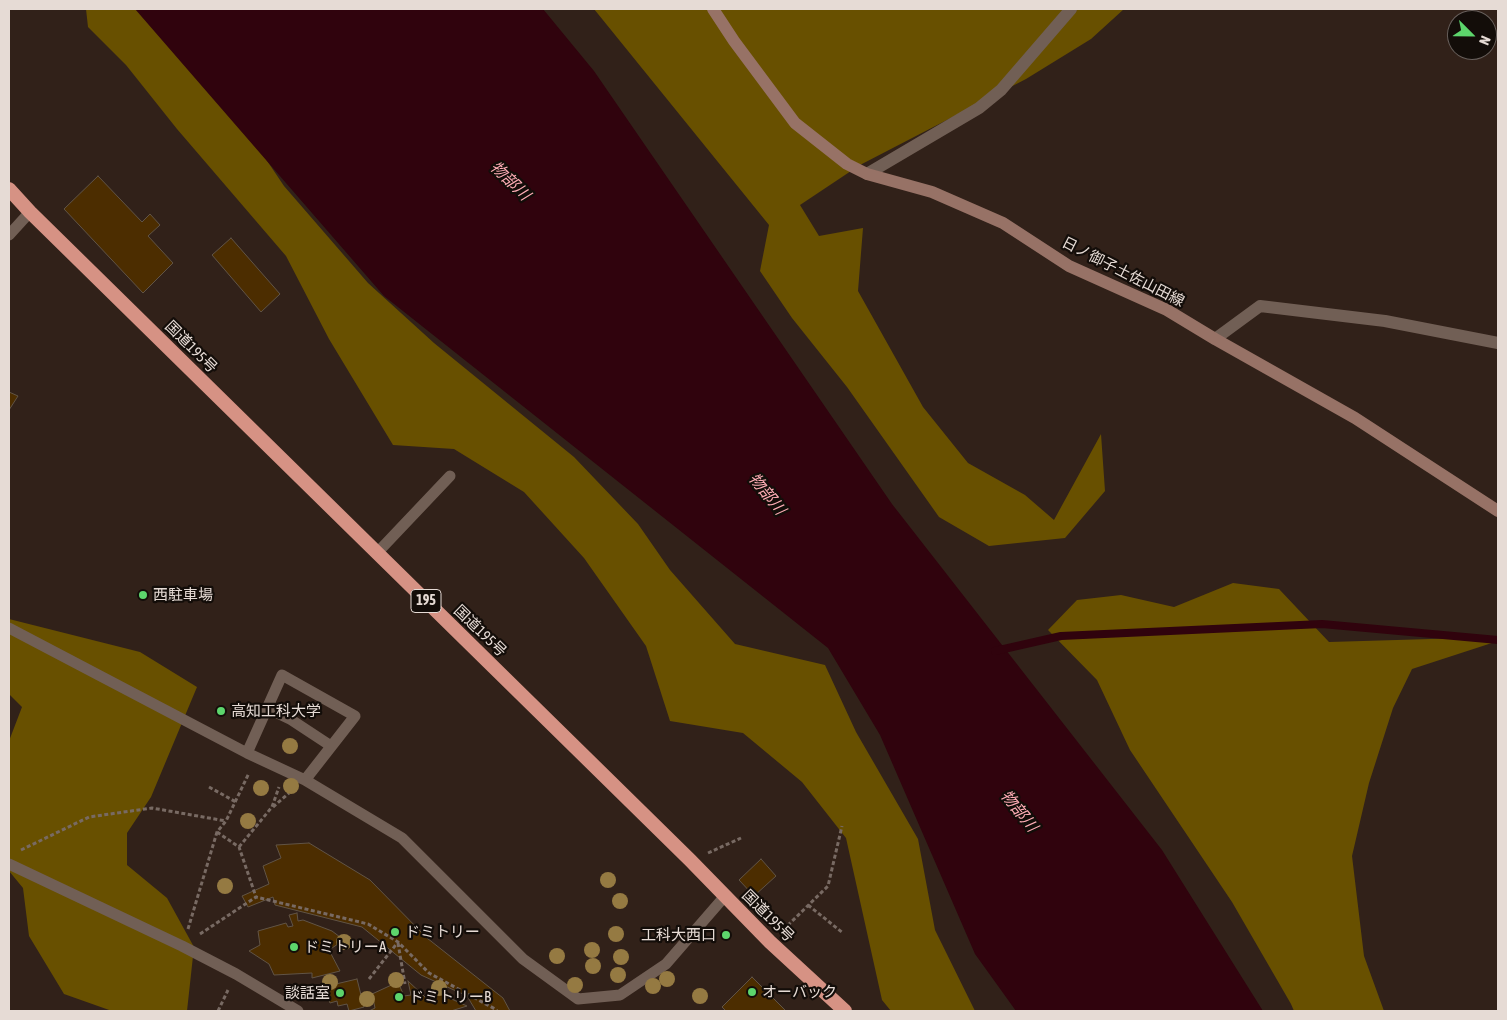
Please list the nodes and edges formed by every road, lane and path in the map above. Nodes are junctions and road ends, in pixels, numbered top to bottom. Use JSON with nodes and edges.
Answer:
{"nodes":[{"id":1,"x":713,"y":9,"type":"edge"},
{"id":2,"x":1071,"y":9,"type":"edge"},
{"id":3,"x":867,"y":174,"type":"junction"},
{"id":4,"x":9,"y":189,"type":"edge"},
{"id":5,"x":30,"y":212,"type":"junction"},
{"id":6,"x":9,"y":235,"type":"edge"},
{"id":7,"x":1215,"y":339,"type":"junction"},
{"id":8,"x":1498,"y":343,"type":"edge"},
{"id":9,"x":450,"y":476,"type":"dead end"},
{"id":10,"x":1498,"y":511,"type":"edge"},
{"id":11,"x":377,"y":553,"type":"junction"},
{"id":12,"x":9,"y":628,"type":"edge"},
{"id":13,"x":267,"y":708,"type":"junction"},
{"id":14,"x":331,"y":746,"type":"junction"},
{"id":15,"x":247,"y":753,"type":"junction"},
{"id":16,"x":286,"y":770,"type":"junction"},
{"id":17,"x":305,"y":780,"type":"junction"},
{"id":18,"x":209,"y":787,"type":"dead end"},
{"id":19,"x":236,"y":802,"type":"junction"},
{"id":20,"x":226,"y":821,"type":"junction"},
{"id":21,"x":842,"y":826,"type":"dead end"},
{"id":22,"x":217,"y":832,"type":"junction"},
{"id":23,"x":741,"y":838,"type":"dead end"},
{"id":24,"x":239,"y":847,"type":"junction"},
{"id":25,"x":18,"y":852,"type":"dead end"},
{"id":26,"x":690,"y":860,"type":"junction"},
{"id":27,"x":9,"y":864,"type":"edge"},
{"id":28,"x":725,"y":896,"type":"junction"},
{"id":29,"x":256,"y":897,"type":"junction"},
{"id":30,"x":808,"y":905,"type":"junction"},
{"id":31,"x":843,"y":932,"type":"dead end"},
{"id":32,"x":398,"y":942,"type":"junction"},
{"id":33,"x":770,"y":942,"type":"junction"},
{"id":34,"x":182,"y":946,"type":"junction"},
{"id":35,"x":236,"y":974,"type":"junction"},
{"id":36,"x":368,"y":979,"type":"dead end"},
{"id":37,"x":405,"y":984,"type":"dead end"},
{"id":38,"x":495,"y":1010,"type":"edge"},
{"id":39,"x":218,"y":1011,"type":"edge"},
{"id":40,"x":298,"y":1011,"type":"edge"},
{"id":41,"x":845,"y":1011,"type":"edge"}],
"edges":[{"from":1,"to":3,"type":"main road","name":"日ノ御子土佐山田線"},
{"from":2,"to":3,"type":"street"},
{"from":3,"to":7,"type":"main road","name":"日ノ御子土佐山田線"},
{"from":4,"to":5,"type":"highway","name":"国道195号","number":"195"},
{"from":5,"to":6,"type":"lane"},
{"from":5,"to":11,"type":"highway","name":"国道195号","number":"195"},
{"from":7,"to":8,"type":"street"},
{"from":7,"to":10,"type":"main road","name":"日ノ御子土佐山田線"},
{"from":9,"to":11,"type":"lane"},
{"from":11,"to":26,"type":"highway","name":"国道195号","number":"195"},
{"from":12,"to":15,"type":"lane"},
{"from":13,"to":14,"type":"lane"},
{"from":13,"to":14,"type":"lane"},
{"from":13,"to":15,"type":"lane"},
{"from":14,"to":17,"type":"lane"},
{"from":15,"to":16,"type":"lane"},
{"from":15,"to":19,"type":"path"},
{"from":16,"to":17,"type":"lane"},
{"from":16,"to":24,"type":"path"},
{"from":17,"to":28,"type":"lane"},
{"from":18,"to":19,"type":"path"},
{"from":19,"to":20,"type":"path"},
{"from":20,"to":22,"type":"path"},
{"from":20,"to":25,"type":"path"},
{"from":21,"to":30,"type":"path"},
{"from":22,"to":24,"type":"path"},
{"from":22,"to":34,"type":"path"},
{"from":23,"to":26,"type":"path"},
{"from":24,"to":29,"type":"path"},
{"from":26,"to":28,"type":"highway","name":"国道195号","number":"195"},
{"from":27,"to":34,"type":"lane"},
{"from":28,"to":33,"type":"highway","name":"国道195号","number":"195"},
{"from":29,"to":32,"type":"path"},
{"from":29,"to":34,"type":"path"},
{"from":30,"to":31,"type":"path"},
{"from":30,"to":33,"type":"path"},
{"from":32,"to":36,"type":"path"},
{"from":32,"to":37,"type":"path"},
{"from":32,"to":38,"type":"path"},
{"from":33,"to":41,"type":"highway","name":"国道195号","number":"195"},
{"from":34,"to":35,"type":"lane"},
{"from":35,"to":39,"type":"path"},
{"from":35,"to":40,"type":"lane"}]}
